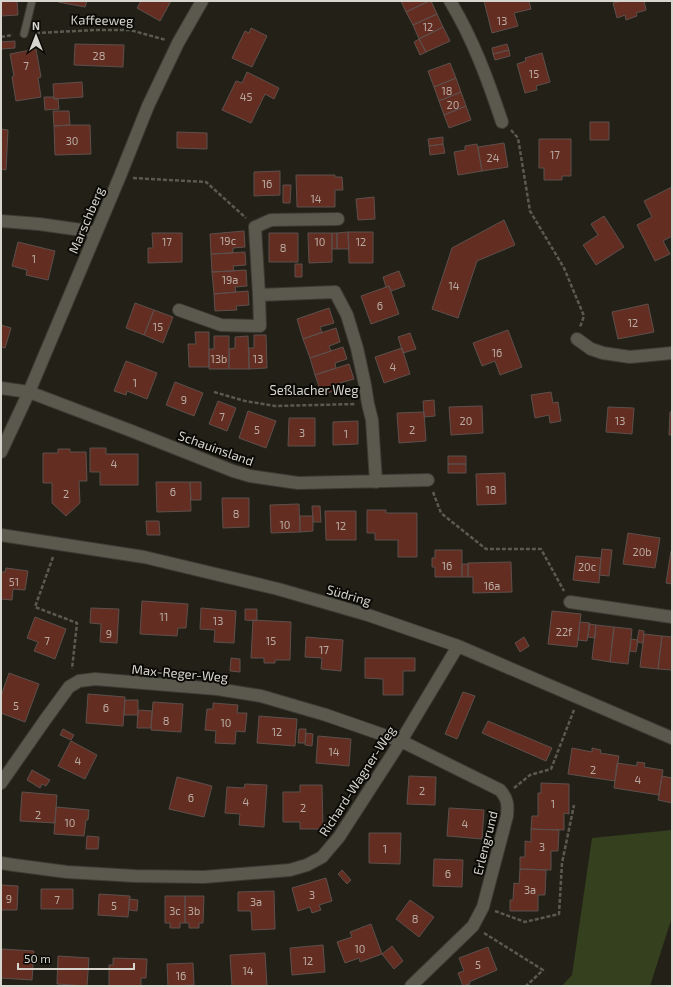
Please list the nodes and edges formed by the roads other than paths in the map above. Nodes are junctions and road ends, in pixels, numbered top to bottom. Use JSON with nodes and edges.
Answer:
{"nodes":[{"id":1,"x":32,"y":1,"type":"edge"},
{"id":2,"x":202,"y":1,"type":"edge"},
{"id":3,"x":450,"y":1,"type":"edge"},
{"id":4,"x":24,"y":34,"type":"road end"},
{"id":5,"x":502,"y":122,"type":"road end"},
{"id":6,"x":338,"y":219,"type":"dead end"},
{"id":7,"x":1,"y":221,"type":"edge"},
{"id":8,"x":96,"y":232,"type":"junction"},
{"id":9,"x":259,"y":295,"type":"junction"},
{"id":10,"x":179,"y":310,"type":"dead end"},
{"id":11,"x":577,"y":339,"type":"road end"},
{"id":12,"x":672,"y":353,"type":"edge"},
{"id":13,"x":1,"y":388,"type":"edge"},
{"id":14,"x":29,"y":392,"type":"junction"},
{"id":15,"x":1,"y":452,"type":"edge"},
{"id":16,"x":428,"y":480,"type":"road end"},
{"id":17,"x":376,"y":482,"type":"junction"},
{"id":18,"x":1,"y":535,"type":"edge"},
{"id":19,"x":570,"y":602,"type":"road end"},
{"id":20,"x":672,"y":617,"type":"edge"},
{"id":21,"x":458,"y":646,"type":"junction"},
{"id":22,"x":672,"y":738,"type":"edge"},
{"id":23,"x":401,"y":741,"type":"junction"},
{"id":24,"x":1,"y":783,"type":"edge"},
{"id":25,"x":1,"y":863,"type":"edge"},
{"id":26,"x":411,"y":986,"type":"edge"}],
"edges":[{"from":1,"to":4,"type":"lane"},
{"from":2,"to":8,"type":"street","name":"Marschberg"},
{"from":3,"to":5,"type":"street"},
{"from":6,"to":9,"type":"street"},
{"from":7,"to":8,"type":"street"},
{"from":8,"to":14,"type":"street","name":"Marschberg"},
{"from":9,"to":10,"type":"street"},
{"from":9,"to":17,"type":"street","name":"Seßlacher Weg"},
{"from":11,"to":12,"type":"street"},
{"from":13,"to":14,"type":"street","name":"Schauinsland"},
{"from":14,"to":15,"type":"street","name":"Marschberg"},
{"from":14,"to":17,"type":"street","name":"Schauinsland"},
{"from":16,"to":17,"type":"street","name":"Schauinsland"},
{"from":18,"to":21,"type":"street","name":"Südring"},
{"from":19,"to":20,"type":"street"},
{"from":21,"to":22,"type":"street","name":"Südring"},
{"from":21,"to":23,"type":"street","name":"Richard-Wagner-Weg"},
{"from":23,"to":24,"type":"street","name":"Max-Reger-Weg"},
{"from":23,"to":25,"type":"street","name":"Richard-Wagner-Weg"},
{"from":23,"to":26,"type":"street","name":"Erlengrund"}]}
